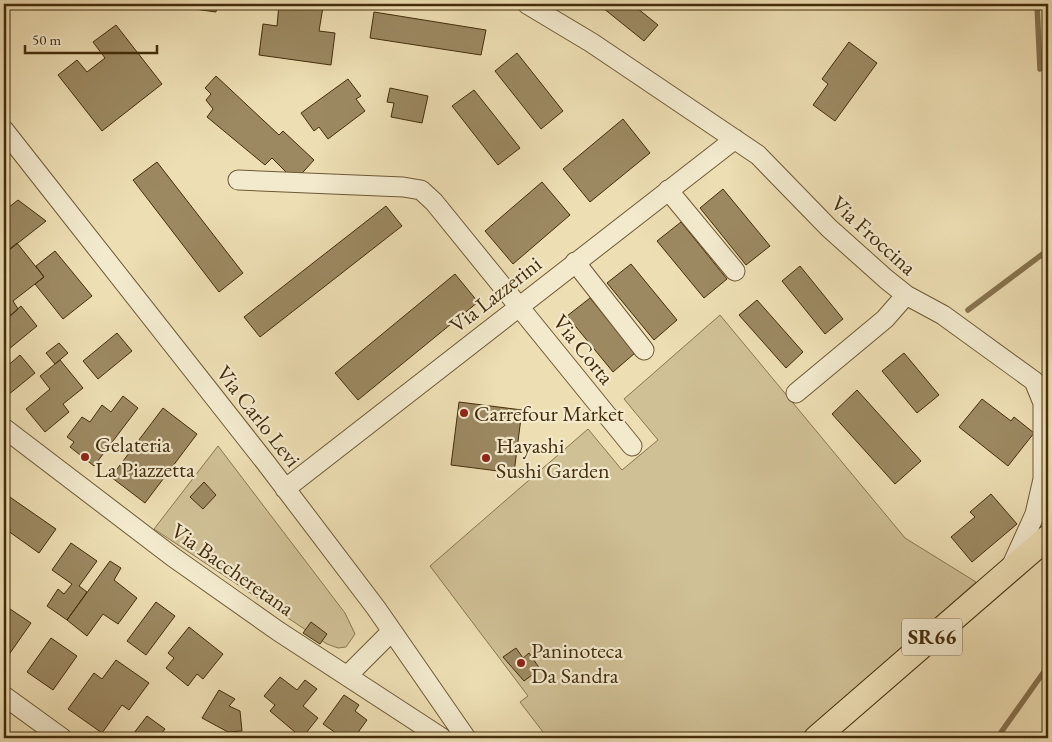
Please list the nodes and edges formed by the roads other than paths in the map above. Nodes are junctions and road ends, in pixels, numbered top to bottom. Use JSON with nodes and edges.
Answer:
{"nodes":[{"id":1,"x":527,"y":4,"type":"edge"},
{"id":2,"x":4,"y":130,"type":"edge"},
{"id":3,"x":735,"y":139,"type":"junction"},
{"id":4,"x":238,"y":180,"type":"dead end"},
{"id":5,"x":668,"y":190,"type":"junction"},
{"id":6,"x":575,"y":262,"type":"junction"},
{"id":7,"x":735,"y":271,"type":"dead end"},
{"id":8,"x":906,"y":295,"type":"junction"},
{"id":9,"x":519,"y":305,"type":"junction"},
{"id":10,"x":644,"y":350,"type":"dead end"},
{"id":11,"x":796,"y":393,"type":"dead end"},
{"id":12,"x":7,"y":438,"type":"edge"},
{"id":13,"x":632,"y":446,"type":"dead end"},
{"id":14,"x":285,"y":488,"type":"junction"},
{"id":15,"x":1048,"y":536,"type":"edge"},
{"id":16,"x":1010,"y":570,"type":"junction"},
{"id":17,"x":392,"y":631,"type":"junction"},
{"id":18,"x":348,"y":675,"type":"junction"},
{"id":19,"x":4,"y":696,"type":"edge"},
{"id":20,"x":62,"y":738,"type":"edge"},
{"id":21,"x":442,"y":738,"type":"edge"},
{"id":22,"x":466,"y":738,"type":"edge"},
{"id":23,"x":816,"y":738,"type":"edge"}],
"edges":[{"from":1,"to":3,"type":"street","name":"Via Froccina"},
{"from":2,"to":14,"type":"street","name":"Via Carlo Levi"},
{"from":3,"to":5,"type":"street","name":"Via Lazzerini"},
{"from":3,"to":8,"type":"street","name":"Via Froccina"},
{"from":4,"to":9,"type":"street","name":"Via Corta"},
{"from":5,"to":6,"type":"street","name":"Via Lazzerini"},
{"from":5,"to":7,"type":"street"},
{"from":6,"to":9,"type":"street","name":"Via Lazzerini"},
{"from":6,"to":10,"type":"street"},
{"from":8,"to":11,"type":"street"},
{"from":8,"to":16,"type":"street","name":"Via Froccina"},
{"from":9,"to":13,"type":"street","name":"Via Corta"},
{"from":9,"to":14,"type":"street","name":"Via Lazzerini"},
{"from":12,"to":18,"type":"street","name":"Via Baccheretana"},
{"from":14,"to":17,"type":"street","name":"Via Carlo Levi"},
{"from":15,"to":16,"type":"main road","number":"SR66"},
{"from":16,"to":23,"type":"main road","number":"SR66"},
{"from":17,"to":18,"type":"street"},
{"from":17,"to":22,"type":"street","name":"Via Carlo Levi"},
{"from":18,"to":21,"type":"street","name":"Via Baccheretana"},
{"from":19,"to":20,"type":"street"}]}
